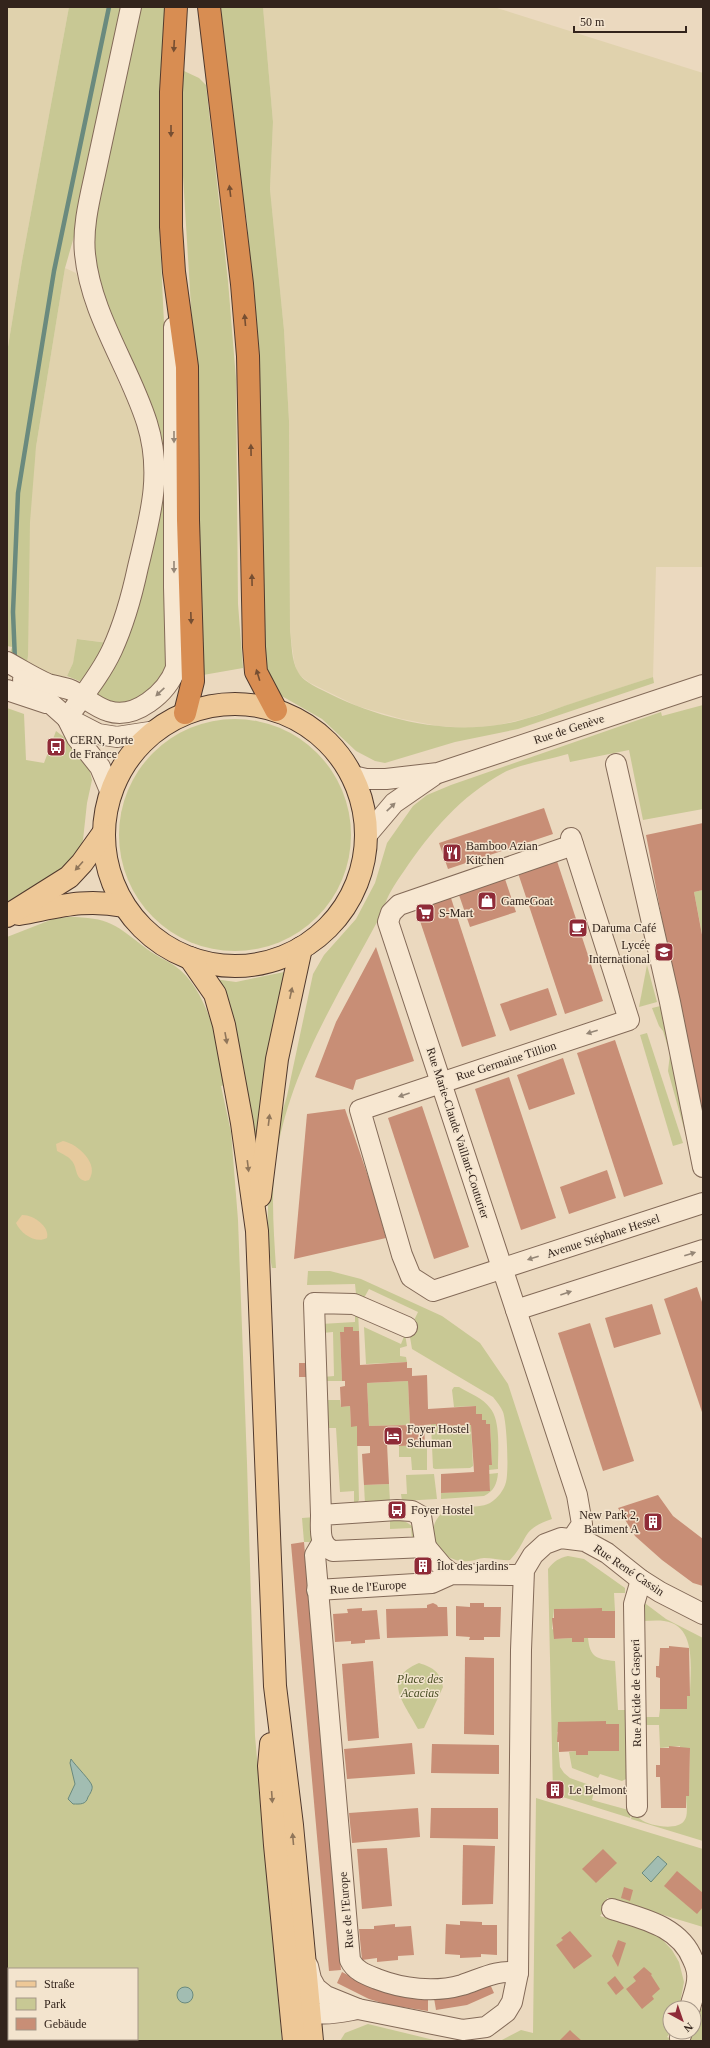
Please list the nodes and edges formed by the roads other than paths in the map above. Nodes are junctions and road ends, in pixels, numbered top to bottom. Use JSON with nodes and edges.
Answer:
{"nodes":[{"id":1,"x":132,"y":7,"type":"edge"},
{"id":2,"x":176,"y":7,"type":"edge"},
{"id":3,"x":209,"y":7,"type":"edge"},
{"id":4,"x":174,"y":272,"type":"junction"},
{"id":5,"x":7,"y":662,"type":"edge"},
{"id":6,"x":7,"y":671,"type":"edge"},
{"id":7,"x":702,"y":685,"type":"edge"},
{"id":8,"x":7,"y":690,"type":"edge"},
{"id":9,"x":82,"y":696,"type":"junction"},
{"id":10,"x":276,"y":710,"type":"junction"},
{"id":11,"x":60,"y":712,"type":"junction"},
{"id":12,"x":185,"y":713,"type":"junction"},
{"id":13,"x":156,"y":731,"type":"junction"},
{"id":14,"x":616,"y":764,"type":"dead end"},
{"id":15,"x":438,"y":773,"type":"junction"},
{"id":16,"x":353,"y":776,"type":"junction"},
{"id":17,"x":111,"y":792,"type":"junction"},
{"id":18,"x":102,"y":835,"type":"junction"},
{"id":19,"x":366,"y":836,"type":"junction"},
{"id":20,"x":572,"y":841,"type":"joint"},
{"id":21,"x":124,"y":906,"type":"junction"},
{"id":22,"x":7,"y":916,"type":"edge"},
{"id":23,"x":301,"y":948,"type":"junction"},
{"id":24,"x":190,"y":958,"type":"junction"},
{"id":25,"x":441,"y":1082,"type":"junction"},
{"id":26,"x":360,"y":1110,"type":"joint"},
{"id":27,"x":703,"y":1167,"type":"edge"},
{"id":28,"x":703,"y":1203,"type":"edge"},
{"id":29,"x":257,"y":1231,"type":"junction"},
{"id":30,"x":703,"y":1250,"type":"edge"},
{"id":31,"x":502,"y":1269,"type":"junction"},
{"id":32,"x":516,"y":1310,"type":"junction"},
{"id":33,"x":407,"y":1327,"type":"dead end"},
{"id":34,"x":321,"y":1515,"type":"junction"},
{"id":35,"x":572,"y":1539,"type":"junction"},
{"id":36,"x":322,"y":1542,"type":"junction"},
{"id":37,"x":426,"y":1547,"type":"junction"},
{"id":38,"x":452,"y":1574,"type":"junction"},
{"id":39,"x":522,"y":1577,"type":"junction"},
{"id":40,"x":641,"y":1580,"type":"junction"},
{"id":41,"x":317,"y":1590,"type":"junction"},
{"id":42,"x":703,"y":1614,"type":"edge"},
{"id":43,"x":275,"y":1686,"type":"junction"},
{"id":44,"x":637,"y":1807,"type":"dead end"},
{"id":45,"x":612,"y":1909,"type":"dead end"},
{"id":46,"x":518,"y":1973,"type":"junction"},
{"id":47,"x":700,"y":1982,"type":"edge"},
{"id":48,"x":693,"y":2000,"type":"edge"},
{"id":49,"x":311,"y":2006,"type":"junction"},
{"id":50,"x":294,"y":2041,"type":"edge"},
{"id":51,"x":312,"y":2041,"type":"edge"},
{"id":52,"x":319,"y":2041,"type":"edge"}],
"edges":[{"from":1,"to":9,"type":"street"},
{"from":2,"to":4,"type":"highway","one_way":true},
{"from":10,"to":3,"type":"highway","one_way":true},
{"from":4,"to":9,"type":"street","one_way":true},
{"from":4,"to":12,"type":"highway","one_way":true},
{"from":5,"to":9,"type":"street"},
{"from":6,"to":11,"type":"street"},
{"from":7,"to":15,"type":"street","name":"Rue de Genève"},
{"from":8,"to":11,"type":"street"},
{"from":9,"to":11,"type":"street"},
{"from":10,"to":12,"type":"main road"},
{"from":10,"to":16,"type":"main road"},
{"from":11,"to":13,"type":"street"},
{"from":11,"to":17,"type":"street"},
{"from":12,"to":13,"type":"main road"},
{"from":13,"to":17,"type":"main road"},
{"from":14,"to":27,"type":"street"},
{"from":15,"to":16,"type":"street","name":"Rue de Genève"},
{"from":19,"to":15,"type":"street","name":"Rue de Genève","one_way":true},
{"from":16,"to":19,"type":"main road"},
{"from":17,"to":18,"type":"main road"},
{"from":18,"to":21,"type":"main road"},
{"from":18,"to":22,"type":"main road","one_way":true},
{"from":19,"to":23,"type":"main road"},
{"from":20,"to":25,"type":"street","name":"Rue Marie-Claude Vaillant-Couturier"},
{"from":20,"to":25,"type":"street","name":"Rue Germaine Tillion","one_way":true},
{"from":21,"to":22,"type":"main road"},
{"from":21,"to":24,"type":"main road"},
{"from":23,"to":24,"type":"main road"},
{"from":29,"to":23,"type":"main road","one_way":true},
{"from":24,"to":29,"type":"main road","one_way":true},
{"from":25,"to":26,"type":"street","name":"Rue Germaine Tillion","one_way":true},
{"from":25,"to":31,"type":"street","name":"Rue Marie-Claude Vaillant-Couturier"},
{"from":26,"to":31,"type":"street","name":"Avenue Stéphane Hessel"},
{"from":28,"to":31,"type":"street","name":"Avenue Stéphane Hessel","one_way":true},
{"from":29,"to":43,"type":"main road"},
{"from":32,"to":30,"type":"street","one_way":true},
{"from":31,"to":32,"type":"street","name":"Rue Marie-Claude Vaillant-Couturier"},
{"from":32,"to":35,"type":"street","name":"Rue Marie-Claude Vaillant-Couturier"},
{"from":33,"to":34,"type":"street"},
{"from":34,"to":36,"type":"street"},
{"from":34,"to":37,"type":"street"},
{"from":35,"to":39,"type":"street","name":"Rue René Cassin"},
{"from":35,"to":40,"type":"street","name":"Rue René Cassin"},
{"from":36,"to":37,"type":"street"},
{"from":36,"to":41,"type":"street"},
{"from":37,"to":38,"type":"street"},
{"from":38,"to":39,"type":"street","name":"Rue de l'Europe"},
{"from":38,"to":41,"type":"street","name":"Rue de l'Europe"},
{"from":39,"to":46,"type":"street"},
{"from":40,"to":42,"type":"street","name":"Rue René Cassin"},
{"from":40,"to":44,"type":"street","name":"Rue Alcide de Gasperi"},
{"from":41,"to":46,"type":"street","name":"Rue de l'Europe"},
{"from":49,"to":43,"type":"main road","one_way":true},
{"from":43,"to":49,"type":"main road","one_way":true},
{"from":45,"to":47,"type":"street"},
{"from":46,"to":49,"type":"street"},
{"from":47,"to":48,"type":"street"},
{"from":49,"to":50,"type":"main road"},
{"from":49,"to":51,"type":"main road"},
{"from":49,"to":52,"type":"street"}]}
